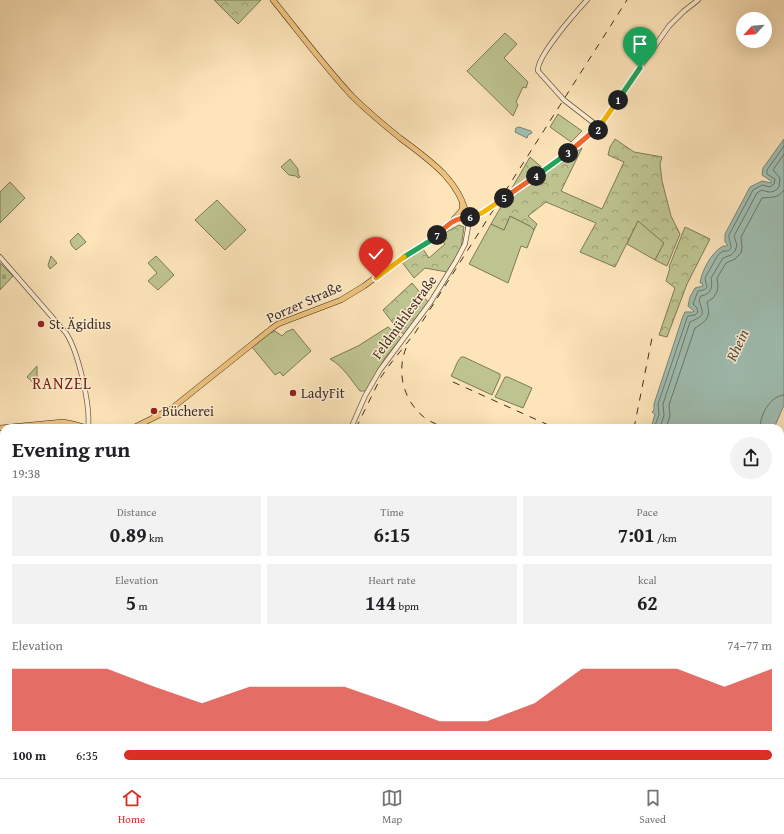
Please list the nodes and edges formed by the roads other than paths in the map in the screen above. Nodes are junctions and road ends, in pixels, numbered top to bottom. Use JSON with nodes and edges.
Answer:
{"nodes":[{"id":1,"x":273,"y":0,"type":"edge"},
{"id":2,"x":587,"y":0,"type":"edge"},
{"id":3,"x":698,"y":0,"type":"edge"},
{"id":4,"x":602,"y":123,"type":"junction"},
{"id":5,"x":595,"y":124,"type":"junction"},
{"id":6,"x":596,"y":129,"type":"junction"},
{"id":7,"x":460,"y":197,"type":"junction"},
{"id":8,"x":467,"y":217,"type":"junction"},
{"id":9,"x":454,"y":220,"type":"junction"},
{"id":10,"x":0,"y":257,"type":"edge"},
{"id":11,"x":42,"y":424,"type":"edge"},
{"id":12,"x":73,"y":424,"type":"edge"},
{"id":13,"x":87,"y":424,"type":"edge"},
{"id":14,"x":144,"y":424,"type":"edge"},
{"id":15,"x":353,"y":424,"type":"edge"}],
"edges":[{"from":1,"to":7,"type":"main road"},
{"from":2,"to":5,"type":"street"},
{"from":3,"to":4,"type":"street"},
{"from":4,"to":5,"type":"street"},
{"from":4,"to":6,"type":"street"},
{"from":5,"to":6,"type":"street"},
{"from":6,"to":8,"type":"street"},
{"from":7,"to":8,"type":"main road"},
{"from":7,"to":9,"type":"main road"},
{"from":8,"to":9,"type":"main road","name":"Porzer Straße"},
{"from":8,"to":15,"type":"street","name":"Feldmühlestraße"},
{"from":9,"to":14,"type":"main road","name":"Porzer Straße"},
{"from":10,"to":13,"type":"street"},
{"from":11,"to":12,"type":"main road"}]}
